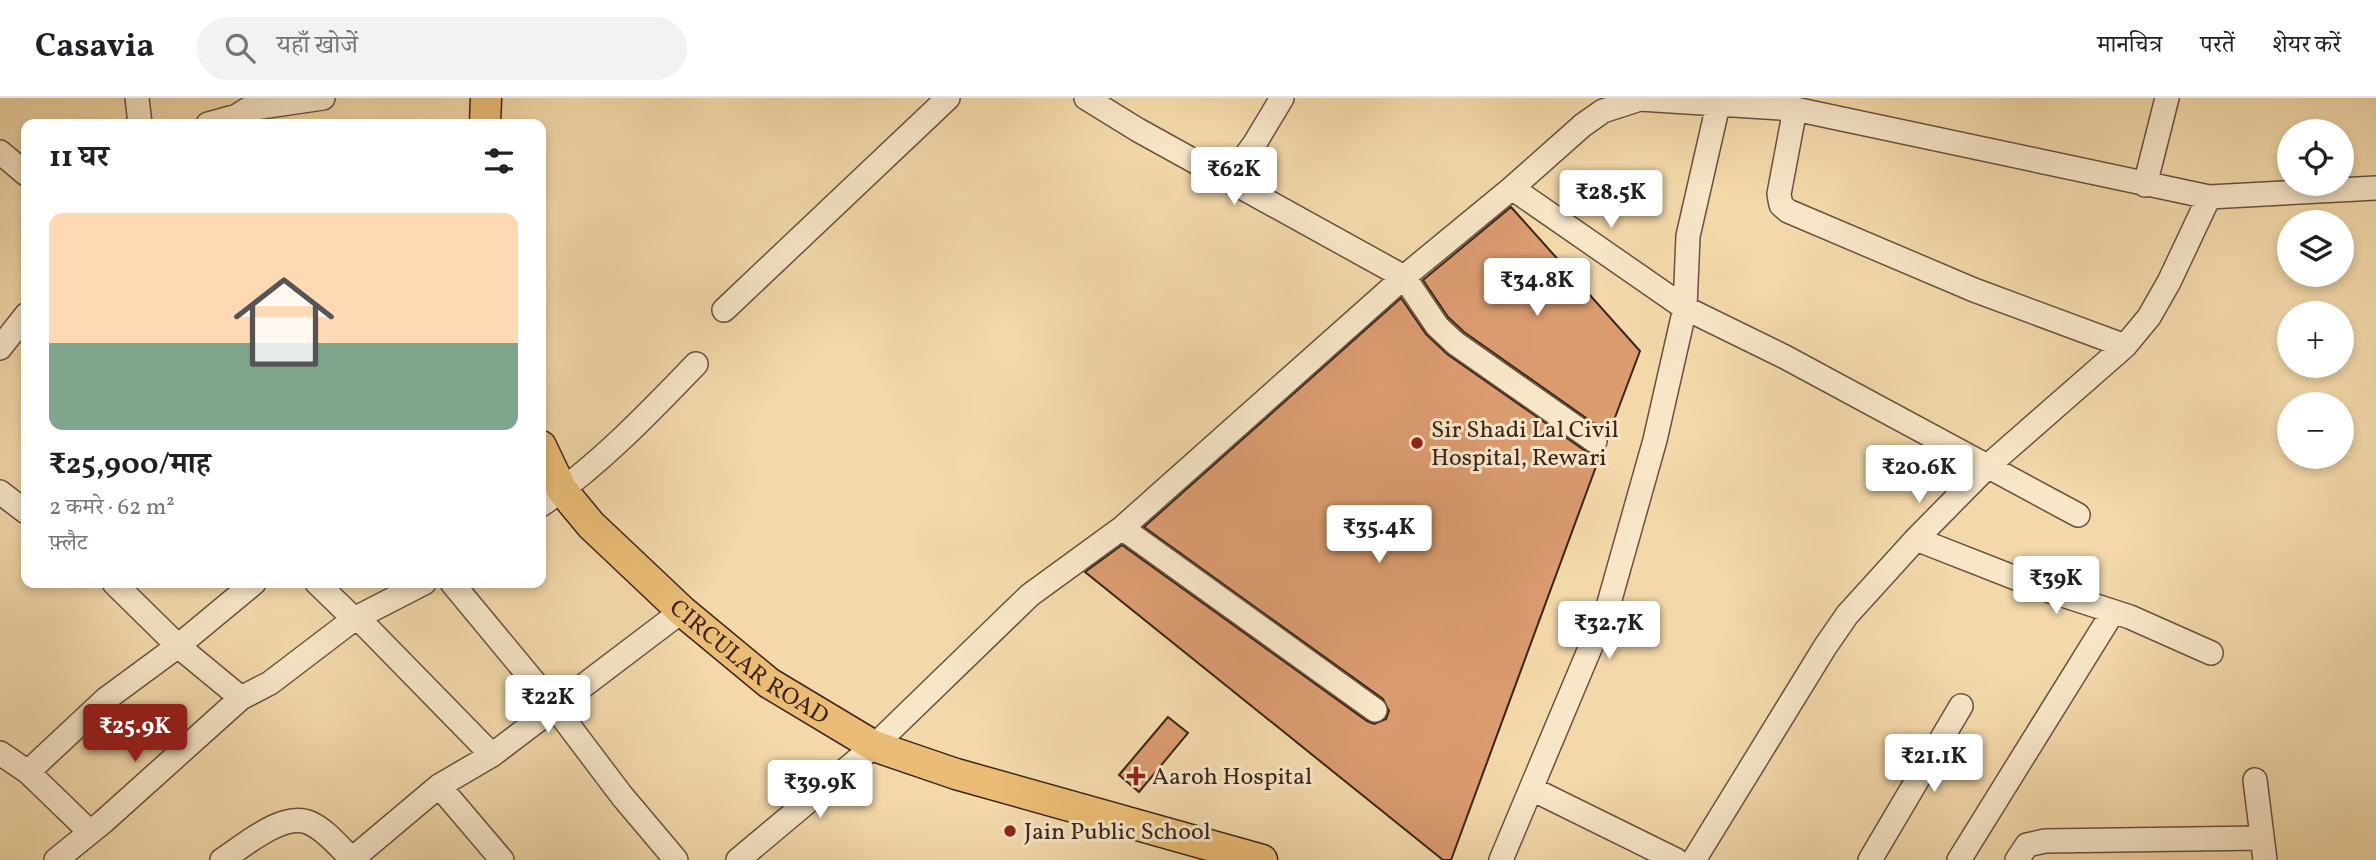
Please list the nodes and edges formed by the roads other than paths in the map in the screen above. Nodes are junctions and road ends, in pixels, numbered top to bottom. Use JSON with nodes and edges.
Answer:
{"nodes":[{"id":1,"x":137,"y":98,"type":"edge"},
{"id":2,"x":323,"y":98,"type":"edge"},
{"id":3,"x":486,"y":98,"type":"edge"},
{"id":4,"x":948,"y":98,"type":"edge"},
{"id":5,"x":1086,"y":98,"type":"edge"},
{"id":6,"x":1282,"y":98,"type":"edge"},
{"id":7,"x":1640,"y":98,"type":"edge"},
{"id":8,"x":2166,"y":98,"type":"edge"},
{"id":9,"x":1754,"y":102,"type":"edge"},
{"id":10,"x":245,"y":104,"type":"edge"},
{"id":11,"x":1718,"y":105,"type":"junction"},
{"id":12,"x":1795,"y":109,"type":"junction"},
{"id":13,"x":139,"y":119,"type":"edge"},
{"id":14,"x":226,"y":119,"type":"edge"},
{"id":15,"x":485,"y":119,"type":"edge"},
{"id":16,"x":0,"y":152,"type":"edge"},
{"id":17,"x":21,"y":170,"type":"edge"},
{"id":18,"x":1229,"y":179,"type":"junction"},
{"id":19,"x":2146,"y":185,"type":"junction"},
{"id":20,"x":1511,"y":188,"type":"junction"},
{"id":21,"x":2376,"y":188,"type":"edge"},
{"id":22,"x":2209,"y":197,"type":"junction"},
{"id":23,"x":1404,"y":277,"type":"junction"},
{"id":24,"x":1685,"y":308,"type":"junction"},
{"id":25,"x":724,"y":310,"type":"dead end"},
{"id":26,"x":17,"y":326,"type":"edge"},
{"id":27,"x":2124,"y":345,"type":"junction"},
{"id":28,"x":0,"y":348,"type":"edge"},
{"id":29,"x":696,"y":365,"type":"dead end"},
{"id":30,"x":1595,"y":441,"type":"dead end"},
{"id":31,"x":1989,"y":465,"type":"junction"},
{"id":32,"x":546,"y":472,"type":"edge"},
{"id":33,"x":0,"y":492,"type":"edge"},
{"id":34,"x":551,"y":498,"type":"edge"},
{"id":35,"x":21,"y":508,"type":"edge"},
{"id":36,"x":2078,"y":515,"type":"dead end"},
{"id":37,"x":1122,"y":528,"type":"junction"},
{"id":38,"x":1916,"y":539,"type":"junction"},
{"id":39,"x":119,"y":588,"type":"edge"},
{"id":40,"x":248,"y":588,"type":"edge"},
{"id":41,"x":322,"y":588,"type":"edge"},
{"id":42,"x":415,"y":588,"type":"edge"},
{"id":43,"x":457,"y":588,"type":"edge"},
{"id":44,"x":681,"y":611,"type":"junction"},
{"id":45,"x":2113,"y":612,"type":"junction"},
{"id":46,"x":356,"y":619,"type":"junction"},
{"id":47,"x":178,"y":646,"type":"junction"},
{"id":48,"x":2211,"y":653,"type":"dead end"},
{"id":49,"x":242,"y":698,"type":"junction"},
{"id":50,"x":554,"y":706,"type":"junction"},
{"id":51,"x":1961,"y":706,"type":"dead end"},
{"id":52,"x":1375,"y":710,"type":"dead end"},
{"id":53,"x":874,"y":746,"type":"junction"},
{"id":54,"x":0,"y":753,"type":"edge"},
{"id":55,"x":492,"y":755,"type":"junction"},
{"id":56,"x":28,"y":772,"type":"junction"},
{"id":57,"x":2255,"y":780,"type":"dead end"},
{"id":58,"x":439,"y":786,"type":"junction"},
{"id":59,"x":1532,"y":789,"type":"junction"},
{"id":60,"x":90,"y":832,"type":"junction"},
{"id":61,"x":2263,"y":849,"type":"edge"},
{"id":62,"x":2161,"y":850,"type":"edge"},
{"id":63,"x":56,"y":860,"type":"edge"},
{"id":64,"x":222,"y":860,"type":"edge"},
{"id":65,"x":351,"y":860,"type":"edge"},
{"id":66,"x":502,"y":860,"type":"edge"},
{"id":67,"x":676,"y":860,"type":"edge"},
{"id":68,"x":738,"y":860,"type":"edge"},
{"id":69,"x":1262,"y":860,"type":"edge"},
{"id":70,"x":1501,"y":860,"type":"edge"},
{"id":71,"x":1676,"y":860,"type":"edge"},
{"id":72,"x":1694,"y":860,"type":"edge"},
{"id":73,"x":1870,"y":860,"type":"edge"},
{"id":74,"x":1959,"y":860,"type":"edge"},
{"id":75,"x":2017,"y":860,"type":"edge"}],
"edges":[{"from":1,"to":13,"type":"street"},
{"from":2,"to":10,"type":"street"},
{"from":3,"to":15,"type":"main road"},
{"from":4,"to":25,"type":"street"},
{"from":5,"to":18,"type":"street"},
{"from":6,"to":18,"type":"street"},
{"from":7,"to":11,"type":"street"},
{"from":7,"to":20,"type":"street"},
{"from":8,"to":19,"type":"street"},
{"from":9,"to":11,"type":"street"},
{"from":9,"to":12,"type":"street"},
{"from":10,"to":14,"type":"street"},
{"from":11,"to":24,"type":"street"},
{"from":12,"to":19,"type":"street"},
{"from":12,"to":27,"type":"street"},
{"from":16,"to":17,"type":"street"},
{"from":18,"to":23,"type":"street"},
{"from":19,"to":22,"type":"street"},
{"from":20,"to":23,"type":"street"},
{"from":20,"to":24,"type":"street"},
{"from":21,"to":22,"type":"street"},
{"from":22,"to":27,"type":"street"},
{"from":23,"to":30,"type":"street"},
{"from":23,"to":37,"type":"street"},
{"from":24,"to":31,"type":"street"},
{"from":24,"to":59,"type":"street"},
{"from":26,"to":28,"type":"street"},
{"from":27,"to":31,"type":"street"},
{"from":29,"to":34,"type":"street"},
{"from":31,"to":36,"type":"street"},
{"from":31,"to":38,"type":"street"},
{"from":32,"to":34,"type":"main road","name":"CIRCULAR ROAD"},
{"from":33,"to":35,"type":"street"},
{"from":34,"to":44,"type":"main road","name":"CIRCULAR ROAD"},
{"from":37,"to":52,"type":"street"},
{"from":37,"to":53,"type":"street"},
{"from":38,"to":45,"type":"street"},
{"from":38,"to":72,"type":"street"},
{"from":39,"to":47,"type":"street"},
{"from":40,"to":47,"type":"street"},
{"from":41,"to":46,"type":"street"},
{"from":42,"to":46,"type":"street"},
{"from":43,"to":50,"type":"street"},
{"from":44,"to":50,"type":"street"},
{"from":44,"to":53,"type":"main road","name":"CIRCULAR ROAD"},
{"from":45,"to":48,"type":"street"},
{"from":45,"to":74,"type":"street"},
{"from":46,"to":49,"type":"street"},
{"from":46,"to":55,"type":"street"},
{"from":47,"to":49,"type":"street"},
{"from":47,"to":56,"type":"street"},
{"from":49,"to":60,"type":"street"},
{"from":50,"to":55,"type":"street"},
{"from":50,"to":67,"type":"street"},
{"from":51,"to":73,"type":"street"},
{"from":53,"to":68,"type":"street"},
{"from":53,"to":69,"type":"main road","name":"CIRCULAR ROAD"},
{"from":54,"to":56,"type":"street"},
{"from":55,"to":58,"type":"street"},
{"from":56,"to":60,"type":"street"},
{"from":57,"to":61,"type":"street"},
{"from":58,"to":65,"type":"street"},
{"from":58,"to":66,"type":"street"},
{"from":59,"to":70,"type":"street"},
{"from":59,"to":71,"type":"street"},
{"from":60,"to":63,"type":"street"},
{"from":61,"to":62,"type":"street"},
{"from":62,"to":75,"type":"street"},
{"from":64,"to":65,"type":"street"}]}
